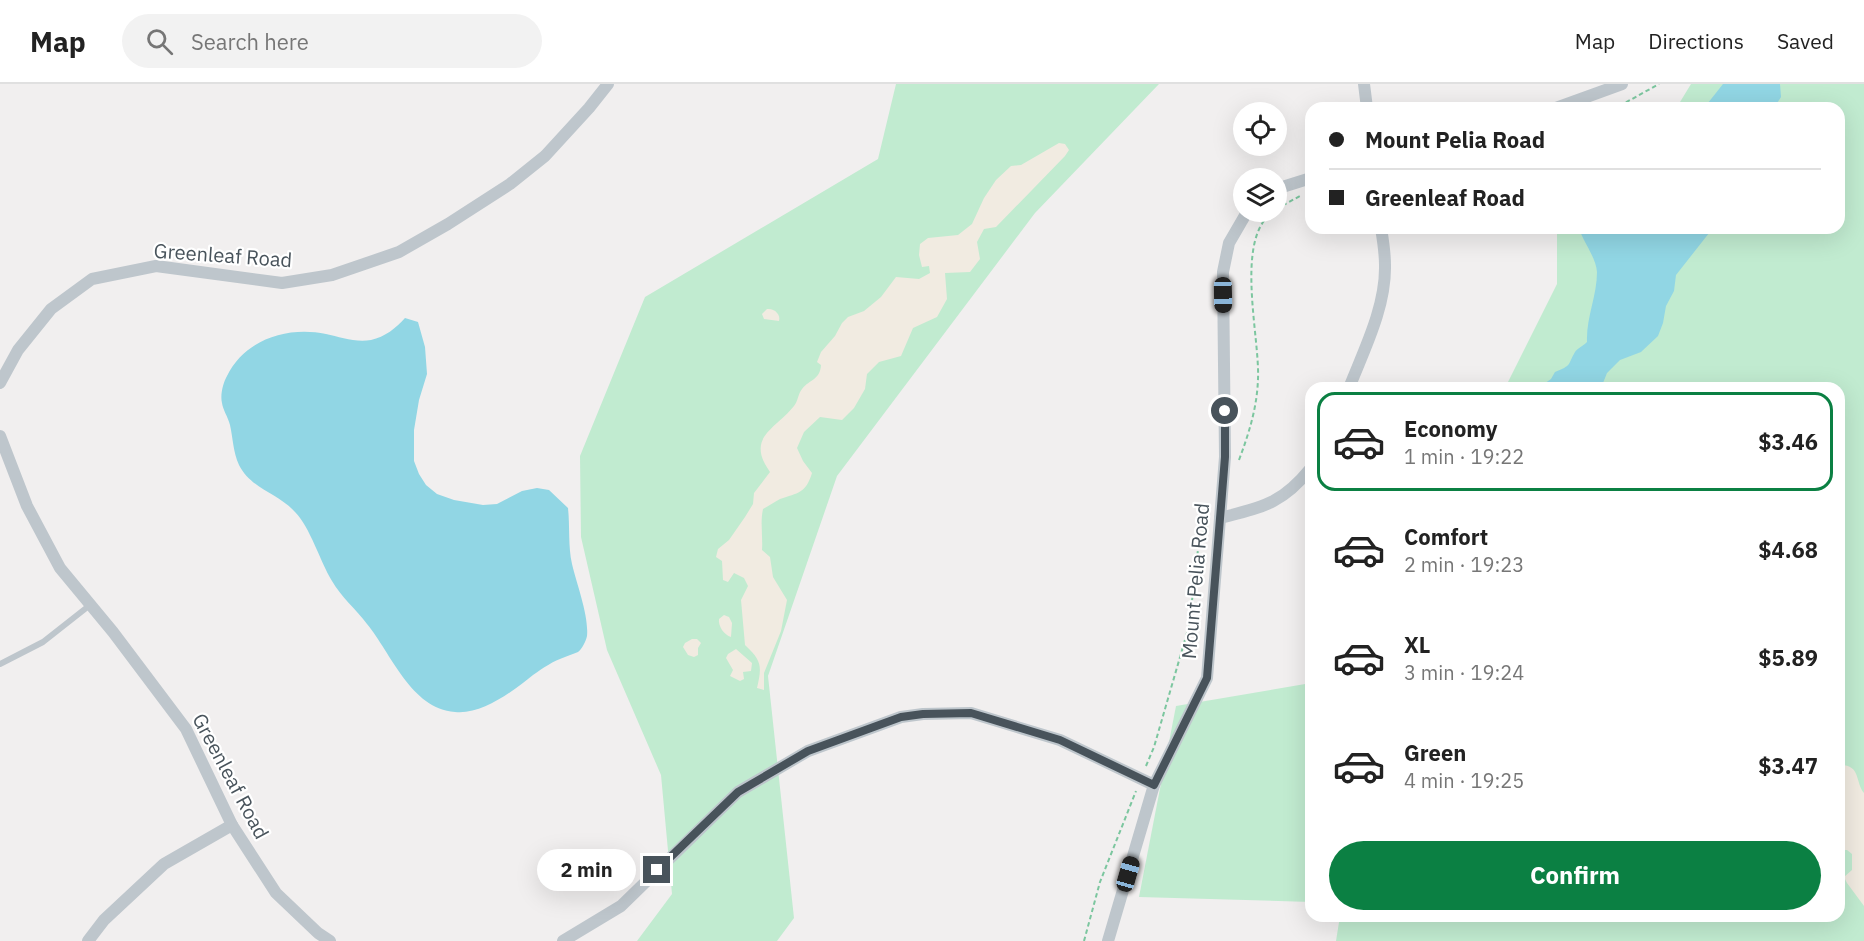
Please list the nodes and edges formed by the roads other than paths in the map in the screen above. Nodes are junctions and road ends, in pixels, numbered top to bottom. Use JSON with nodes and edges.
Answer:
{"nodes":[{"id":1,"x":608,"y":84,"type":"edge"},
{"id":2,"x":1364,"y":84,"type":"edge"},
{"id":3,"x":1622,"y":84,"type":"edge"},
{"id":4,"x":1366,"y":102,"type":"edge"},
{"id":5,"x":1572,"y":102,"type":"edge"},
{"id":6,"x":1305,"y":179,"type":"edge"},
{"id":7,"x":1287,"y":185,"type":"edge"},
{"id":8,"x":1241,"y":222,"type":"edge"},
{"id":9,"x":1382,"y":234,"type":"edge"},
{"id":10,"x":1351,"y":382,"type":"edge"},
{"id":11,"x":0,"y":383,"type":"edge"},
{"id":12,"x":0,"y":436,"type":"edge"},
{"id":13,"x":1305,"y":476,"type":"edge"},
{"id":14,"x":1220,"y":518,"type":"junction"},
{"id":15,"x":90,"y":605,"type":"junction"},
{"id":16,"x":0,"y":664,"type":"edge"},
{"id":17,"x":1154,"y":785,"type":"junction"},
{"id":18,"x":232,"y":825,"type":"junction"},
{"id":19,"x":88,"y":941,"type":"edge"},
{"id":20,"x":330,"y":941,"type":"edge"},
{"id":21,"x":563,"y":941,"type":"edge"},
{"id":22,"x":1108,"y":941,"type":"edge"}],
"edges":[{"from":1,"to":11,"type":"street","name":"Greenleaf Road"},
{"from":2,"to":4,"type":"street"},
{"from":3,"to":5,"type":"street"},
{"from":6,"to":7,"type":"street"},
{"from":8,"to":14,"type":"street","name":"Mount Pelia Road"},
{"from":9,"to":10,"type":"street"},
{"from":12,"to":15,"type":"street","name":"Greenleaf Road"},
{"from":13,"to":14,"type":"street"},
{"from":14,"to":17,"type":"street","name":"Mount Pelia Road"},
{"from":15,"to":16,"type":"lane"},
{"from":15,"to":18,"type":"street","name":"Greenleaf Road"},
{"from":17,"to":21,"type":"street"},
{"from":17,"to":22,"type":"street","name":"Mount Pelia Road"},
{"from":18,"to":19,"type":"street"},
{"from":18,"to":20,"type":"street","name":"Greenleaf Road"}]}
